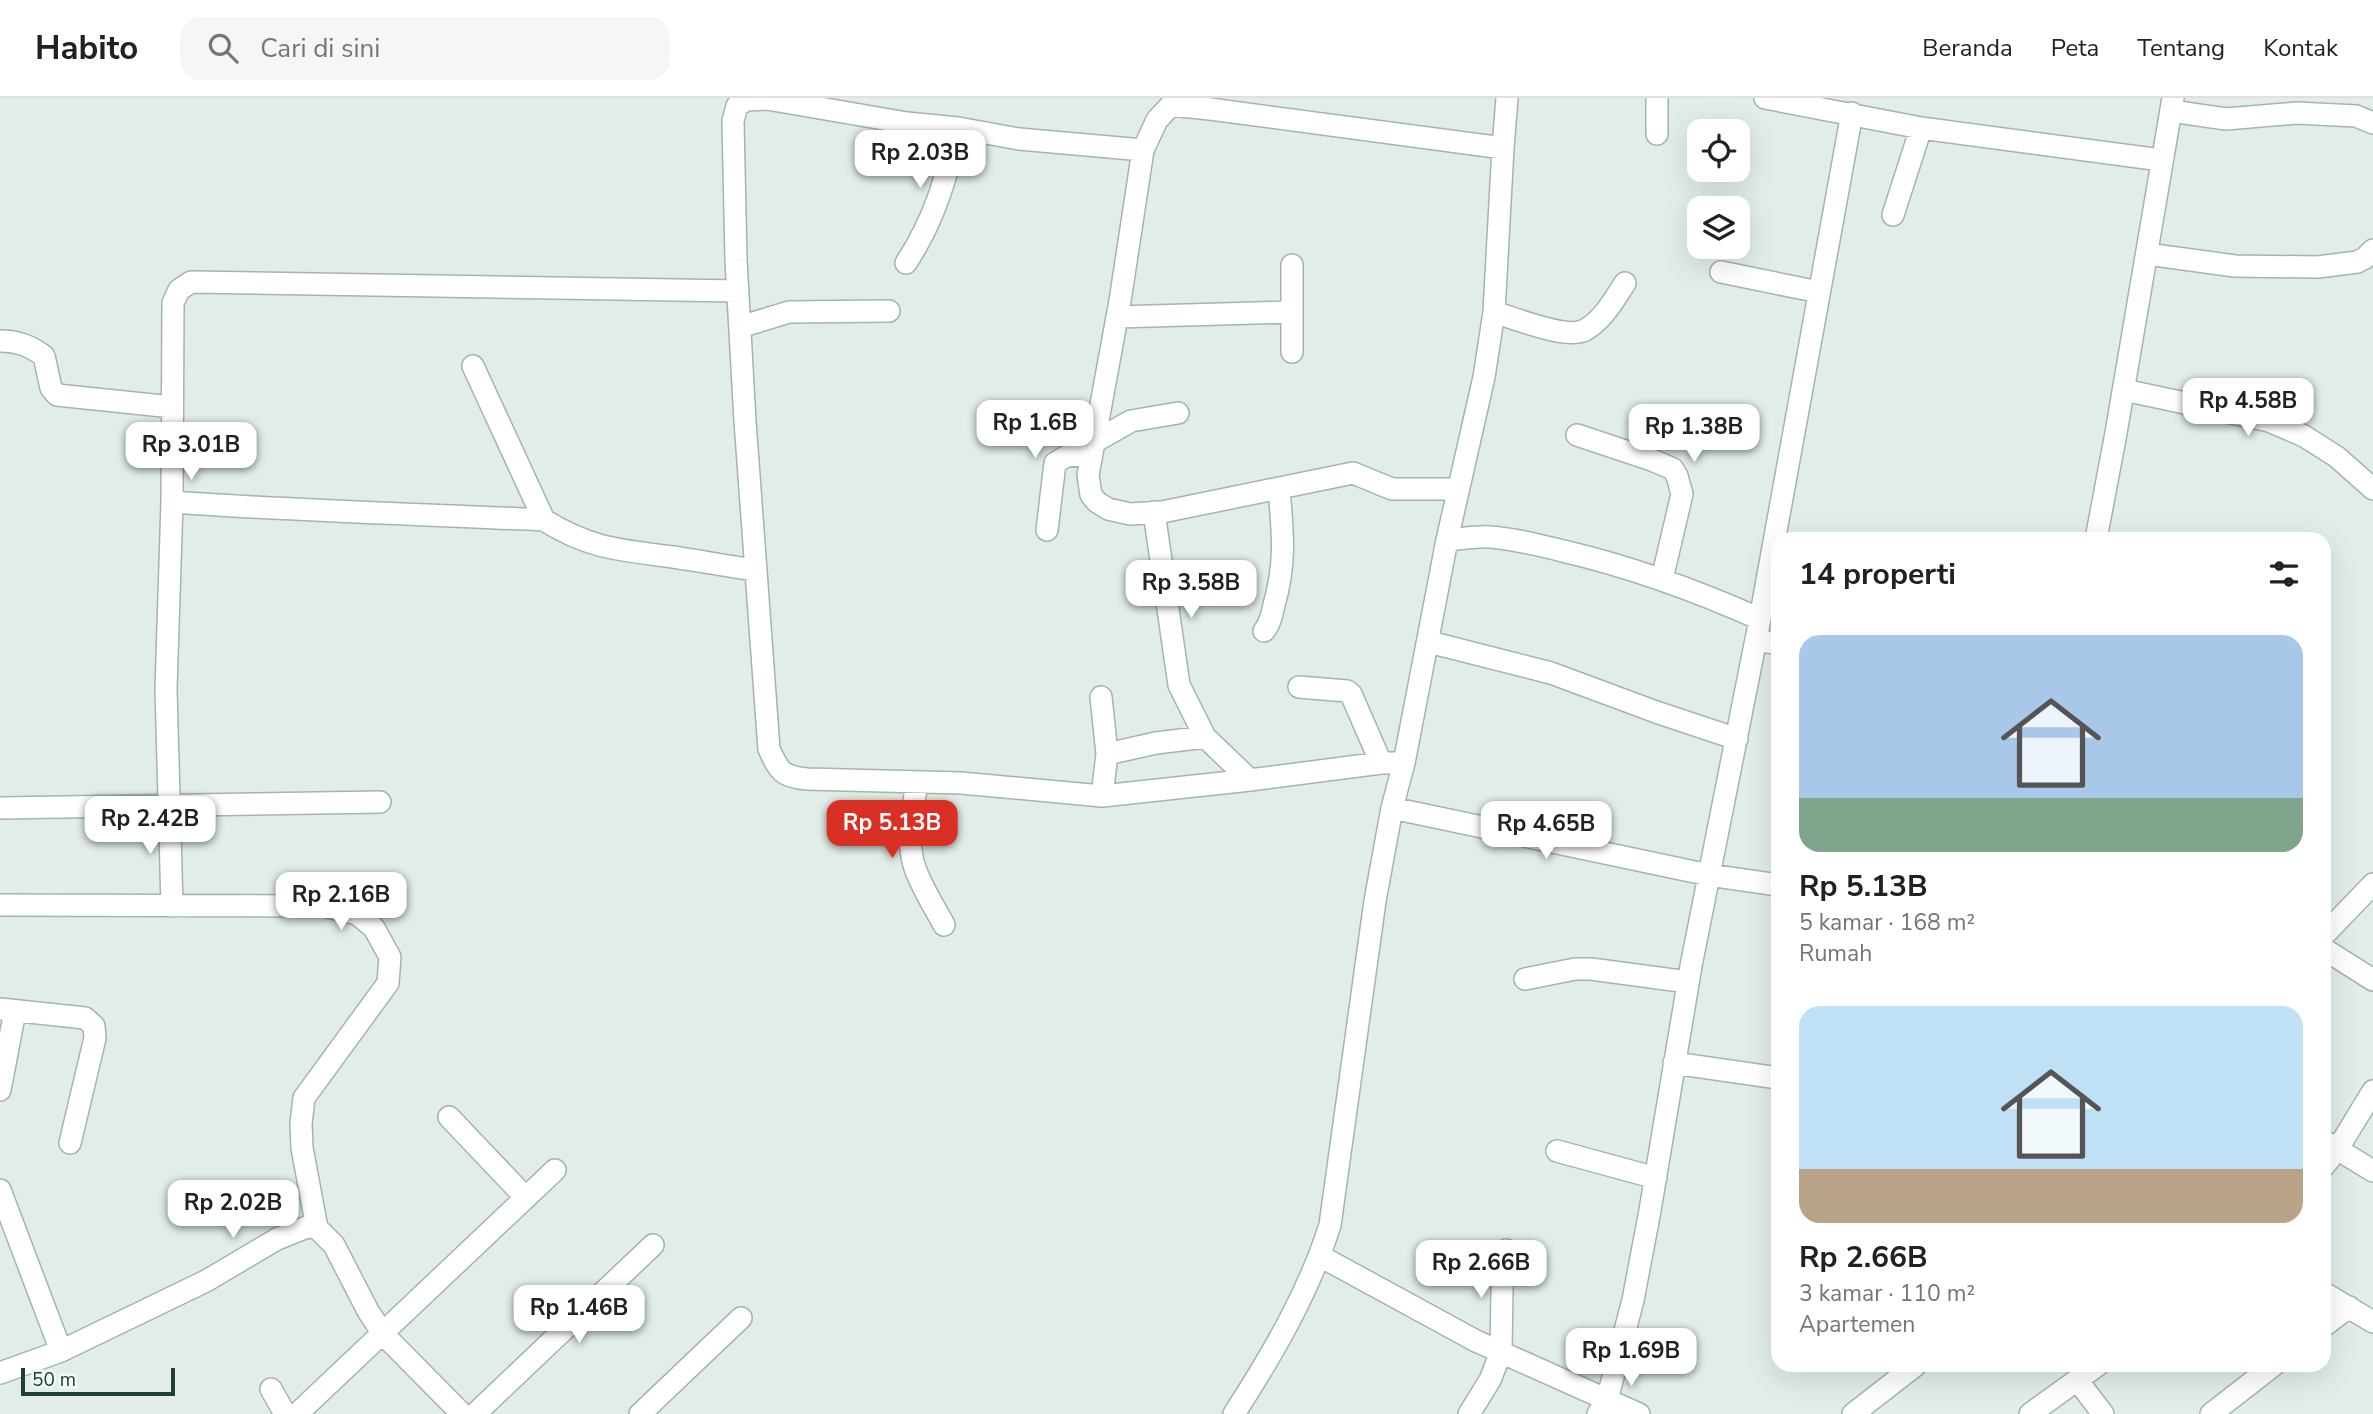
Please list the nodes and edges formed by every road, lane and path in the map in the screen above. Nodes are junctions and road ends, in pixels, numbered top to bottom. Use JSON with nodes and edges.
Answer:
{"nodes":[{"id":1,"x":1507,"y":98,"type":"edge"},
{"id":2,"x":1657,"y":98,"type":"edge"},
{"id":3,"x":1765,"y":98,"type":"edge"},
{"id":4,"x":1168,"y":102,"type":"edge"},
{"id":5,"x":2172,"y":104,"type":"edge"},
{"id":6,"x":1852,"y":113,"type":"junction"},
{"id":7,"x":2373,"y":123,"type":"edge"},
{"id":8,"x":958,"y":128,"type":"junction"},
{"id":9,"x":1921,"y":128,"type":"junction"},
{"id":10,"x":1657,"y":134,"type":"dead end"},
{"id":11,"x":1503,"y":148,"type":"junction"},
{"id":12,"x":1143,"y":150,"type":"junction"},
{"id":13,"x":2161,"y":160,"type":"junction"},
{"id":14,"x":1893,"y":215,"type":"dead end"},
{"id":15,"x":2373,"y":250,"type":"edge"},
{"id":16,"x":2147,"y":254,"type":"junction"},
{"id":17,"x":906,"y":263,"type":"dead end"},
{"id":18,"x":1292,"y":265,"type":"dead end"},
{"id":19,"x":1721,"y":272,"type":"dead end"},
{"id":20,"x":1625,"y":284,"type":"dead end"},
{"id":21,"x":738,"y":291,"type":"junction"},
{"id":22,"x":1819,"y":292,"type":"junction"},
{"id":23,"x":889,"y":311,"type":"dead end"},
{"id":24,"x":1292,"y":312,"type":"junction"},
{"id":25,"x":1493,"y":312,"type":"junction"},
{"id":26,"x":1117,"y":317,"type":"junction"},
{"id":27,"x":740,"y":327,"type":"junction"},
{"id":28,"x":0,"y":341,"type":"edge"},
{"id":29,"x":1292,"y":352,"type":"dead end"},
{"id":30,"x":472,"y":366,"type":"dead end"},
{"id":31,"x":2124,"y":390,"type":"junction"},
{"id":32,"x":172,"y":407,"type":"junction"},
{"id":33,"x":1178,"y":412,"type":"dead end"},
{"id":34,"x":1577,"y":435,"type":"dead end"},
{"id":35,"x":1093,"y":448,"type":"junction"},
{"id":36,"x":1458,"y":489,"type":"junction"},
{"id":37,"x":2373,"y":489,"type":"edge"},
{"id":38,"x":1279,"y":490,"type":"junction"},
{"id":39,"x":172,"y":502,"type":"junction"},
{"id":40,"x":1154,"y":512,"type":"junction"},
{"id":41,"x":544,"y":520,"type":"junction"},
{"id":42,"x":1048,"y":530,"type":"dead end"},
{"id":43,"x":1776,"y":532,"type":"edge"},
{"id":44,"x":2097,"y":532,"type":"edge"},
{"id":45,"x":1447,"y":540,"type":"junction"},
{"id":46,"x":1771,"y":558,"type":"edge"},
{"id":47,"x":754,"y":570,"type":"junction"},
{"id":48,"x":1662,"y":579,"type":"junction"},
{"id":49,"x":1758,"y":630,"type":"junction"},
{"id":50,"x":1264,"y":631,"type":"dead end"},
{"id":51,"x":1771,"y":639,"type":"edge"},
{"id":52,"x":1429,"y":642,"type":"junction"},
{"id":53,"x":1299,"y":687,"type":"dead end"},
{"id":54,"x":1101,"y":697,"type":"dead end"},
{"id":55,"x":1205,"y":737,"type":"junction"},
{"id":56,"x":1737,"y":739,"type":"junction"},
{"id":57,"x":1107,"y":754,"type":"junction"},
{"id":58,"x":1381,"y":763,"type":"junction"},
{"id":59,"x":1404,"y":763,"type":"junction"},
{"id":60,"x":1250,"y":780,"type":"junction"},
{"id":61,"x":917,"y":782,"type":"junction"},
{"id":62,"x":1102,"y":796,"type":"junction"},
{"id":63,"x":380,"y":802,"type":"dead end"},
{"id":64,"x":170,"y":804,"type":"junction"},
{"id":65,"x":0,"y":808,"type":"edge"},
{"id":66,"x":1392,"y":808,"type":"junction"},
{"id":67,"x":1709,"y":875,"type":"junction"},
{"id":68,"x":1771,"y":884,"type":"edge"},
{"id":69,"x":2373,"y":884,"type":"edge"},
{"id":70,"x":0,"y":905,"type":"edge"},
{"id":71,"x":173,"y":906,"type":"junction"},
{"id":72,"x":2331,"y":921,"type":"edge"},
{"id":73,"x":944,"y":925,"type":"dead end"},
{"id":74,"x":2331,"y":953,"type":"edge"},
{"id":75,"x":1525,"y":979,"type":"dead end"},
{"id":76,"x":2373,"y":980,"type":"edge"},
{"id":77,"x":1688,"y":982,"type":"junction"},
{"id":78,"x":7,"y":1010,"type":"edge"},
{"id":79,"x":1674,"y":1063,"type":"junction"},
{"id":80,"x":1771,"y":1077,"type":"edge"},
{"id":81,"x":0,"y":1090,"type":"edge"},
{"id":82,"x":2373,"y":1091,"type":"edge"},
{"id":83,"x":449,"y":1117,"type":"dead end"},
{"id":84,"x":70,"y":1143,"type":"dead end"},
{"id":85,"x":2331,"y":1148,"type":"edge"},
{"id":86,"x":1557,"y":1151,"type":"dead end"},
{"id":87,"x":2331,"y":1153,"type":"edge"},
{"id":88,"x":555,"y":1170,"type":"dead end"},
{"id":89,"x":2373,"y":1171,"type":"edge"},
{"id":90,"x":1656,"y":1178,"type":"junction"},
{"id":91,"x":0,"y":1190,"type":"edge"},
{"id":92,"x":526,"y":1198,"type":"junction"},
{"id":93,"x":317,"y":1228,"type":"junction"},
{"id":94,"x":653,"y":1245,"type":"dead end"},
{"id":95,"x":1506,"y":1250,"type":"dead end"},
{"id":96,"x":1320,"y":1256,"type":"junction"},
{"id":97,"x":2331,"y":1297,"type":"edge"},
{"id":98,"x":2349,"y":1307,"type":"junction"},
{"id":99,"x":741,"y":1318,"type":"dead end"},
{"id":100,"x":2331,"y":1321,"type":"edge"},
{"id":101,"x":2373,"y":1322,"type":"edge"},
{"id":102,"x":383,"y":1334,"type":"junction"},
{"id":103,"x":61,"y":1351,"type":"junction"},
{"id":104,"x":1501,"y":1352,"type":"junction"},
{"id":105,"x":1907,"y":1372,"type":"edge"},
{"id":106,"x":2089,"y":1372,"type":"edge"},
{"id":107,"x":2265,"y":1372,"type":"edge"},
{"id":108,"x":0,"y":1373,"type":"edge"},
{"id":109,"x":2078,"y":1381,"type":"junction"},
{"id":110,"x":271,"y":1390,"type":"dead end"},
{"id":111,"x":1602,"y":1407,"type":"edge"},
{"id":112,"x":285,"y":1414,"type":"edge"},
{"id":113,"x":297,"y":1414,"type":"edge"},
{"id":114,"x":462,"y":1414,"type":"edge"},
{"id":115,"x":475,"y":1414,"type":"edge"},
{"id":116,"x":640,"y":1414,"type":"edge"},
{"id":117,"x":1234,"y":1414,"type":"edge"},
{"id":118,"x":1469,"y":1414,"type":"edge"},
{"id":119,"x":1639,"y":1414,"type":"edge"},
{"id":120,"x":1853,"y":1414,"type":"edge"},
{"id":121,"x":2030,"y":1414,"type":"edge"},
{"id":122,"x":2103,"y":1414,"type":"edge"},
{"id":123,"x":2211,"y":1414,"type":"edge"}],
"edges":[{"from":1,"to":11,"type":"street"},
{"from":2,"to":10,"type":"street"},
{"from":3,"to":6,"type":"street"},
{"from":4,"to":11,"type":"street"},
{"from":4,"to":12,"type":"street"},
{"from":5,"to":7,"type":"street"},
{"from":5,"to":13,"type":"street"},
{"from":6,"to":9,"type":"street"},
{"from":6,"to":22,"type":"street"},
{"from":8,"to":12,"type":"street"},
{"from":8,"to":17,"type":"street"},
{"from":8,"to":21,"type":"street"},
{"from":9,"to":13,"type":"street"},
{"from":9,"to":14,"type":"street"},
{"from":11,"to":25,"type":"street"},
{"from":12,"to":26,"type":"street"},
{"from":13,"to":16,"type":"street"},
{"from":15,"to":16,"type":"street"},
{"from":16,"to":31,"type":"street"},
{"from":18,"to":24,"type":"street"},
{"from":19,"to":22,"type":"street"},
{"from":20,"to":25,"type":"street"},
{"from":21,"to":27,"type":"street"},
{"from":21,"to":32,"type":"street"},
{"from":22,"to":43,"type":"street"},
{"from":23,"to":27,"type":"street"},
{"from":24,"to":26,"type":"street"},
{"from":24,"to":29,"type":"street"},
{"from":25,"to":36,"type":"street"},
{"from":26,"to":35,"type":"street"},
{"from":27,"to":47,"type":"street"},
{"from":28,"to":32,"type":"street"},
{"from":30,"to":41,"type":"street"},
{"from":31,"to":37,"type":"street"},
{"from":31,"to":44,"type":"street"},
{"from":32,"to":39,"type":"street"},
{"from":33,"to":35,"type":"street"},
{"from":34,"to":48,"type":"street"},
{"from":35,"to":40,"type":"street"},
{"from":35,"to":42,"type":"street"},
{"from":36,"to":38,"type":"street"},
{"from":36,"to":45,"type":"street"},
{"from":38,"to":40,"type":"street"},
{"from":38,"to":50,"type":"street"},
{"from":39,"to":41,"type":"street"},
{"from":39,"to":64,"type":"street"},
{"from":40,"to":55,"type":"street"},
{"from":41,"to":47,"type":"street"},
{"from":45,"to":48,"type":"street"},
{"from":45,"to":52,"type":"street"},
{"from":46,"to":49,"type":"street"},
{"from":47,"to":61,"type":"street"},
{"from":48,"to":49,"type":"street"},
{"from":49,"to":51,"type":"street"},
{"from":49,"to":56,"type":"street"},
{"from":52,"to":56,"type":"street"},
{"from":52,"to":59,"type":"street"},
{"from":53,"to":58,"type":"street"},
{"from":54,"to":57,"type":"street"},
{"from":55,"to":57,"type":"street"},
{"from":55,"to":60,"type":"street"},
{"from":56,"to":67,"type":"street"},
{"from":57,"to":62,"type":"street"},
{"from":58,"to":59,"type":"street"},
{"from":58,"to":60,"type":"street"},
{"from":59,"to":66,"type":"street"},
{"from":60,"to":62,"type":"street"},
{"from":61,"to":62,"type":"street"},
{"from":61,"to":73,"type":"street"},
{"from":63,"to":64,"type":"street"},
{"from":64,"to":65,"type":"street"},
{"from":64,"to":71,"type":"street"},
{"from":66,"to":67,"type":"street"},
{"from":66,"to":96,"type":"street"},
{"from":67,"to":68,"type":"street"},
{"from":67,"to":77,"type":"street"},
{"from":69,"to":72,"type":"street"},
{"from":70,"to":71,"type":"street"},
{"from":71,"to":93,"type":"street"},
{"from":74,"to":76,"type":"street"},
{"from":75,"to":77,"type":"street"},
{"from":77,"to":79,"type":"street"},
{"from":78,"to":81,"type":"street"},
{"from":78,"to":84,"type":"street"},
{"from":79,"to":80,"type":"street"},
{"from":79,"to":90,"type":"street"},
{"from":82,"to":85,"type":"street"},
{"from":83,"to":92,"type":"street"},
{"from":86,"to":90,"type":"street"},
{"from":87,"to":89,"type":"street"},
{"from":88,"to":92,"type":"street"},
{"from":90,"to":111,"type":"street"},
{"from":91,"to":103,"type":"street"},
{"from":92,"to":102,"type":"street"},
{"from":93,"to":102,"type":"street"},
{"from":93,"to":103,"type":"street"},
{"from":94,"to":115,"type":"street"},
{"from":95,"to":104,"type":"street"},
{"from":96,"to":104,"type":"street"},
{"from":96,"to":117,"type":"street"},
{"from":97,"to":98,"type":"street"},
{"from":98,"to":100,"type":"street"},
{"from":98,"to":101,"type":"street"},
{"from":99,"to":116,"type":"street"},
{"from":102,"to":113,"type":"street"},
{"from":102,"to":114,"type":"street"},
{"from":103,"to":108,"type":"street"},
{"from":104,"to":111,"type":"street"},
{"from":104,"to":118,"type":"street"},
{"from":105,"to":120,"type":"street"},
{"from":106,"to":109,"type":"street"},
{"from":107,"to":123,"type":"street"},
{"from":109,"to":121,"type":"street"},
{"from":109,"to":122,"type":"street"},
{"from":110,"to":112,"type":"street"},
{"from":111,"to":119,"type":"street"}]}
